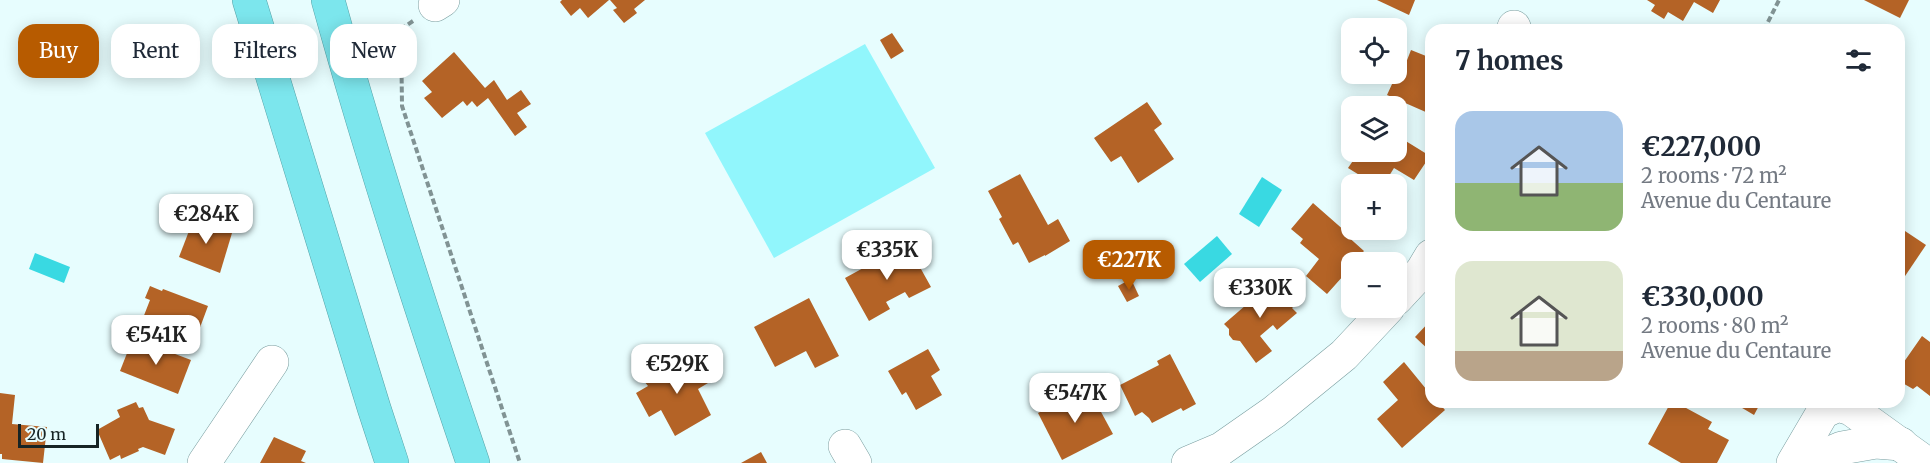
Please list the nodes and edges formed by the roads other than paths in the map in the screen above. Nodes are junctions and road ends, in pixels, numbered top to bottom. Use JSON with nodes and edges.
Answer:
{"nodes":[{"id":1,"x":249,"y":0,"type":"edge"},
{"id":2,"x":328,"y":0,"type":"edge"},
{"id":3,"x":349,"y":0,"type":"edge"},
{"id":4,"x":334,"y":24,"type":"edge"},
{"id":5,"x":348,"y":24,"type":"edge"},
{"id":6,"x":349,"y":78,"type":"edge"},
{"id":7,"x":1425,"y":266,"type":"edge"},
{"id":8,"x":1407,"y":287,"type":"edge"},
{"id":9,"x":1379,"y":318,"type":"edge"},
{"id":10,"x":272,"y":362,"type":"dead end"},
{"id":11,"x":1830,"y":408,"type":"edge"},
{"id":12,"x":1851,"y":408,"type":"edge"},
{"id":13,"x":1914,"y":453,"type":"edge"},
{"id":14,"x":204,"y":463,"type":"edge"},
{"id":15,"x":392,"y":463,"type":"edge"},
{"id":16,"x":473,"y":463,"type":"edge"},
{"id":17,"x":1188,"y":463,"type":"edge"},
{"id":18,"x":1793,"y":463,"type":"edge"},
{"id":19,"x":1807,"y":463,"type":"edge"}],
"edges":[{"from":1,"to":15,"type":"highway"},
{"from":2,"to":4,"type":"highway"},
{"from":3,"to":5,"type":"highway"},
{"from":6,"to":16,"type":"highway"},
{"from":7,"to":8,"type":"street"},
{"from":9,"to":17,"type":"street"},
{"from":10,"to":14,"type":"street"},
{"from":11,"to":18,"type":"street"},
{"from":12,"to":13,"type":"street"},
{"from":13,"to":19,"type":"street"}]}
